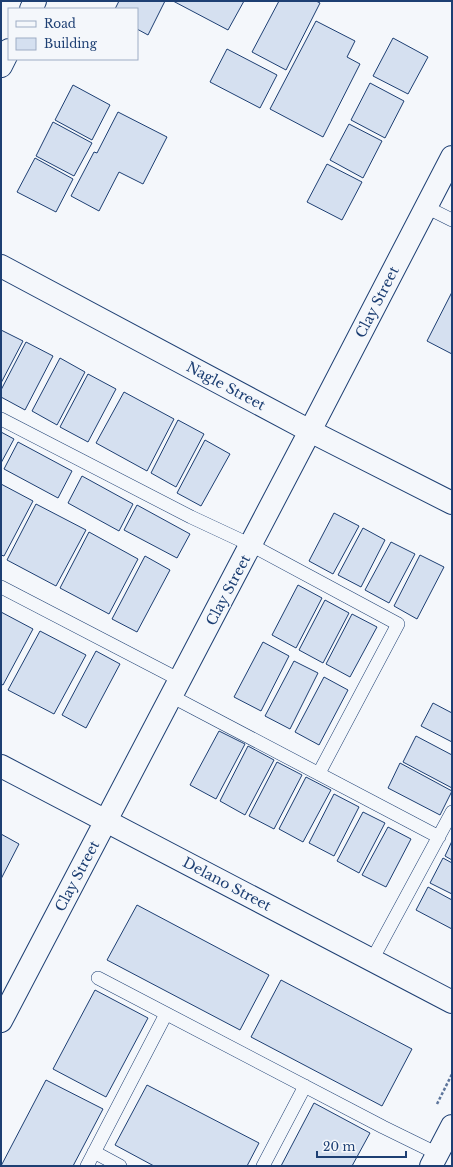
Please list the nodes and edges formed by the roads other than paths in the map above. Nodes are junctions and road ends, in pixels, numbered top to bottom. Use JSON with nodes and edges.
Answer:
{"nodes":[{"id":1,"x":8,"y":52,"type":"edge"},
{"id":2,"x":1,"y":66,"type":"edge"},
{"id":3,"x":452,"y":157,"type":"edge"},
{"id":4,"x":426,"y":207,"type":"junction"},
{"id":5,"x":452,"y":220,"type":"edge"},
{"id":6,"x":1,"y":266,"type":"edge"},
{"id":7,"x":1,"y":419,"type":"edge"},
{"id":8,"x":310,"y":431,"type":"junction"},
{"id":9,"x":452,"y":503,"type":"edge"},
{"id":10,"x":251,"y":545,"type":"junction"},
{"id":11,"x":1,"y":587,"type":"edge"},
{"id":12,"x":176,"y":688,"type":"junction"},
{"id":13,"x":1,"y":766,"type":"edge"},
{"id":14,"x":319,"y":773,"type":"junction"},
{"id":15,"x":452,"y":812,"type":"edge"},
{"id":16,"x":107,"y":821,"type":"junction"},
{"id":17,"x":439,"y":836,"type":"junction"},
{"id":18,"x":372,"y":960,"type":"junction"},
{"id":19,"x":98,"y":978,"type":"dead end"},
{"id":20,"x":452,"y":1002,"type":"edge"},
{"id":21,"x":166,"y":1014,"type":"junction"},
{"id":22,"x":1,"y":1021,"type":"edge"},
{"id":23,"x":305,"y":1086,"type":"junction"},
{"id":24,"x":452,"y":1126,"type":"edge"},
{"id":25,"x":94,"y":1152,"type":"junction"},
{"id":26,"x":434,"y":1160,"type":"edge"},
{"id":27,"x":87,"y":1166,"type":"edge"},
{"id":28,"x":120,"y":1166,"type":"edge"},
{"id":29,"x":263,"y":1166,"type":"edge"}],
"edges":[{"from":1,"to":2,"type":"street"},
{"from":3,"to":4,"type":"street","name":"Clay Street"},
{"from":4,"to":5,"type":"lane"},
{"from":4,"to":8,"type":"street","name":"Clay Street"},
{"from":6,"to":8,"type":"street","name":"Nagle Street"},
{"from":7,"to":10,"type":"lane"},
{"from":8,"to":9,"type":"street","name":"Nagle Street"},
{"from":8,"to":10,"type":"street","name":"Clay Street"},
{"from":10,"to":12,"type":"street","name":"Clay Street"},
{"from":10,"to":14,"type":"lane"},
{"from":11,"to":12,"type":"lane"},
{"from":12,"to":14,"type":"lane"},
{"from":12,"to":16,"type":"street","name":"Clay Street"},
{"from":13,"to":16,"type":"street","name":"Delano Street"},
{"from":14,"to":17,"type":"lane"},
{"from":15,"to":17,"type":"lane"},
{"from":16,"to":18,"type":"street","name":"Delano Street"},
{"from":16,"to":22,"type":"street","name":"Clay Street"},
{"from":17,"to":18,"type":"lane"},
{"from":18,"to":20,"type":"street","name":"Delano Street"},
{"from":19,"to":21,"type":"lane"},
{"from":21,"to":23,"type":"lane"},
{"from":21,"to":25,"type":"lane"},
{"from":23,"to":26,"type":"lane"},
{"from":23,"to":29,"type":"lane"},
{"from":24,"to":26,"type":"street"},
{"from":25,"to":27,"type":"lane"},
{"from":25,"to":28,"type":"lane"}]}
